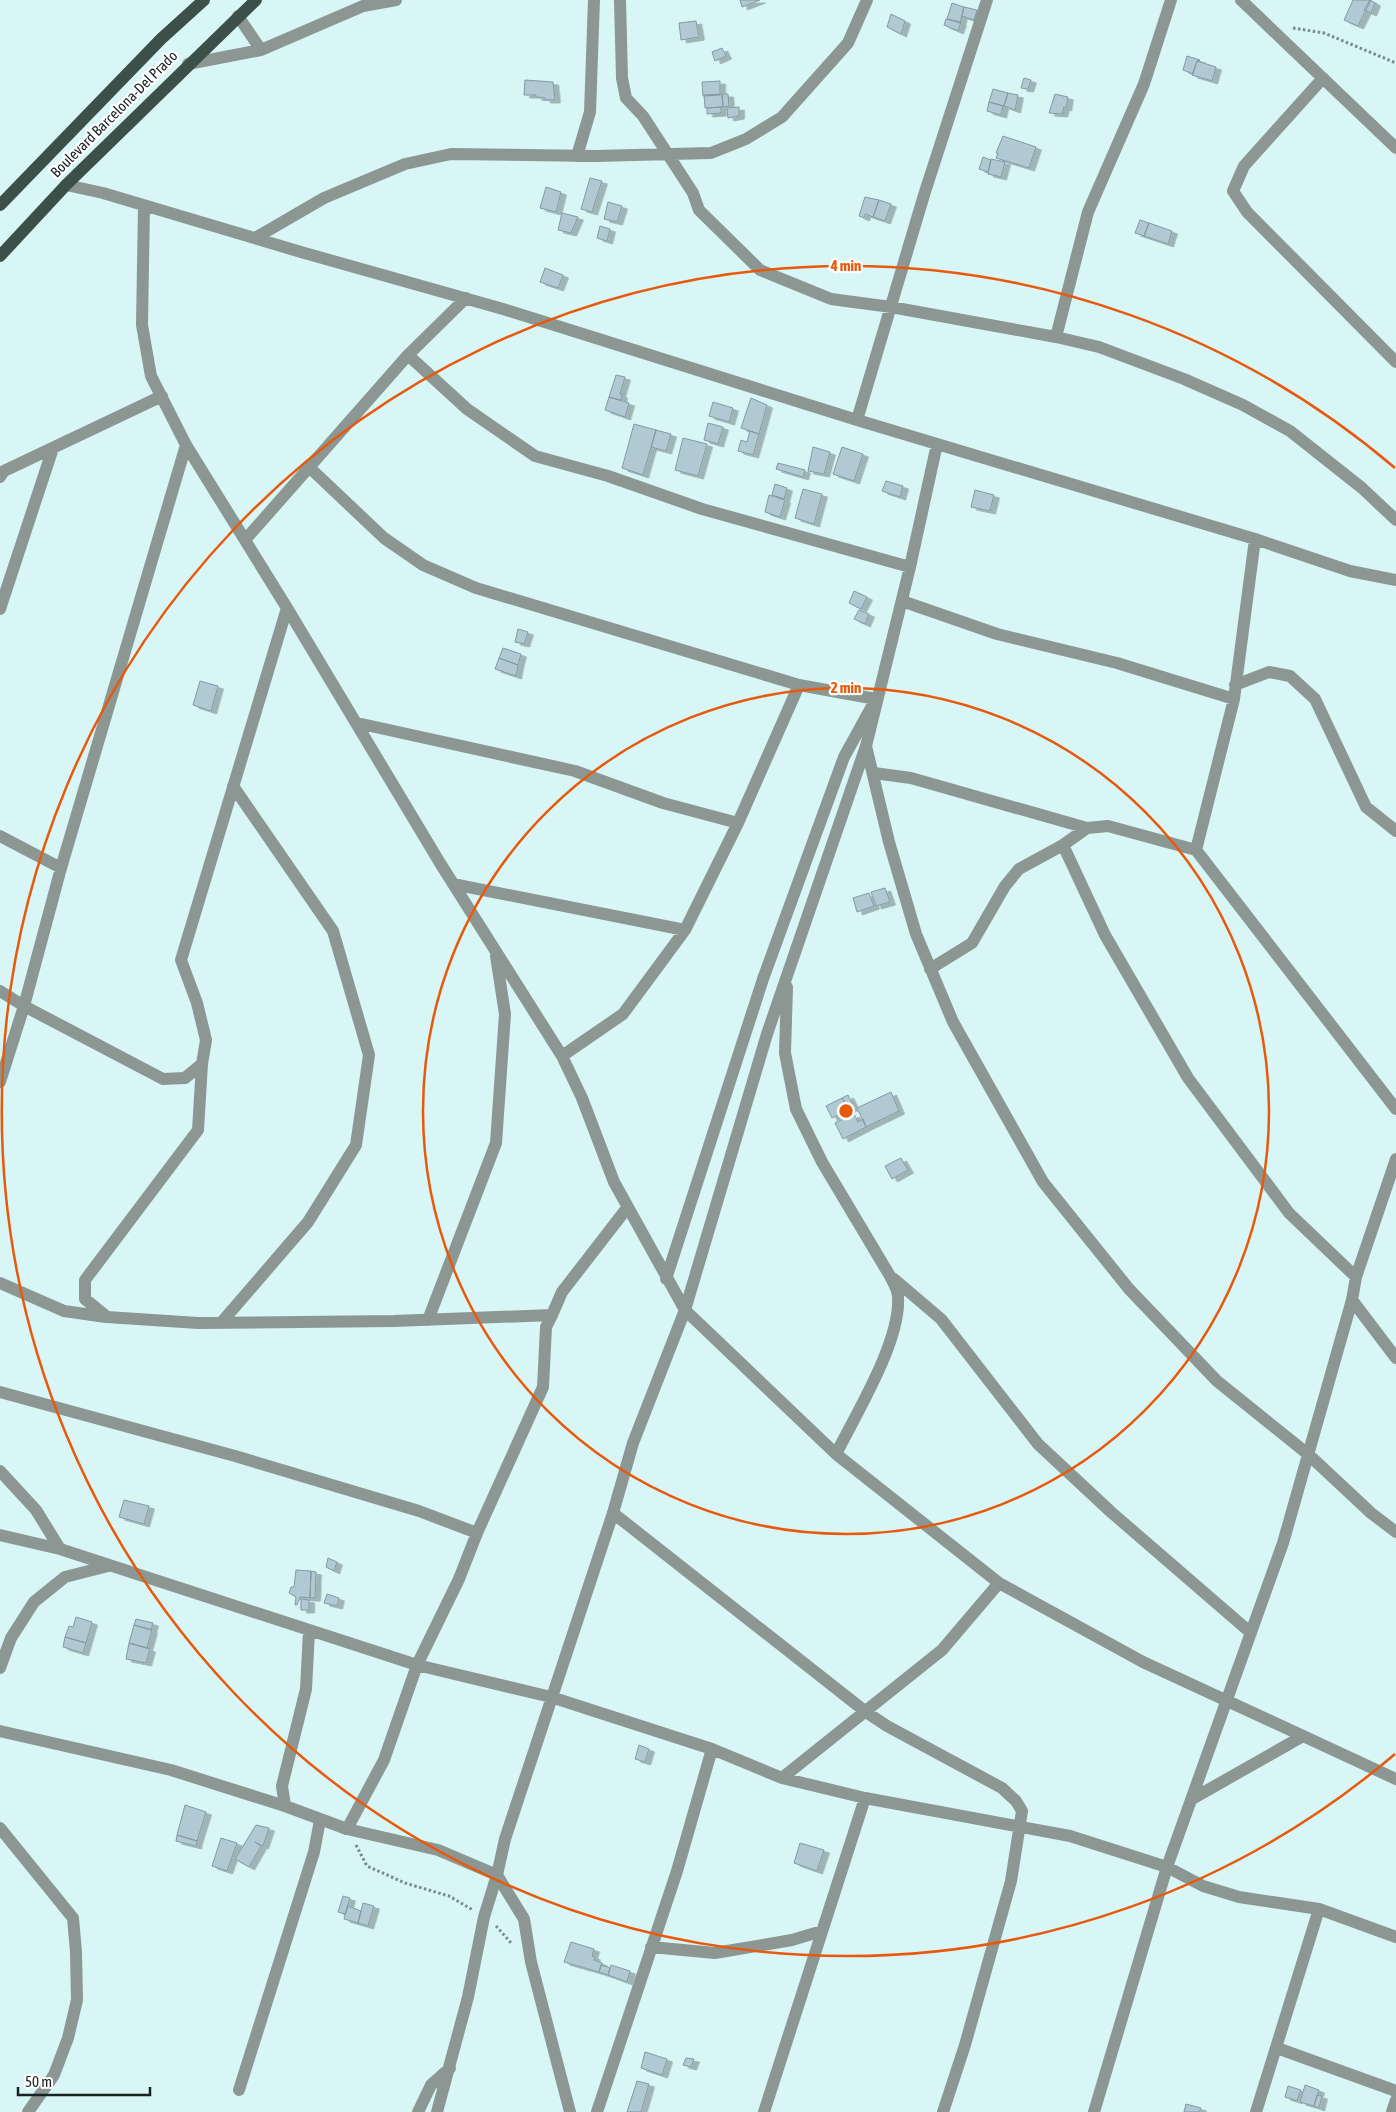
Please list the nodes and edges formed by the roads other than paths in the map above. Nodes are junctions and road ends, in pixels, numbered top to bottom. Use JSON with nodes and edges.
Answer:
{"nodes":[{"id":1,"x":204,"y":0,"type":"edge"},
{"id":2,"x":256,"y":0,"type":"edge"},
{"id":3,"x":396,"y":0,"type":"edge"},
{"id":4,"x":594,"y":0,"type":"edge"},
{"id":5,"x":620,"y":0,"type":"edge"},
{"id":6,"x":867,"y":0,"type":"edge"},
{"id":7,"x":987,"y":0,"type":"edge"},
{"id":8,"x":1171,"y":0,"type":"edge"},
{"id":9,"x":1241,"y":0,"type":"edge"},
{"id":10,"x":238,"y":16,"type":"junction"},
{"id":11,"x":262,"y":50,"type":"junction"},
{"id":12,"x":188,"y":64,"type":"junction"},
{"id":13,"x":1323,"y":78,"type":"junction"},
{"id":14,"x":1396,"y":148,"type":"edge"},
{"id":15,"x":668,"y":155,"type":"junction"},
{"id":16,"x":577,"y":156,"type":"junction"},
{"id":17,"x":66,"y":185,"type":"junction"},
{"id":18,"x":0,"y":205,"type":"edge"},
{"id":19,"x":144,"y":206,"type":"junction"},
{"id":20,"x":255,"y":238,"type":"junction"},
{"id":21,"x":0,"y":256,"type":"edge"},
{"id":22,"x":466,"y":298,"type":"junction"},
{"id":23,"x":891,"y":307,"type":"junction"},
{"id":24,"x":1056,"y":337,"type":"junction"},
{"id":25,"x":408,"y":355,"type":"junction"},
{"id":26,"x":1396,"y":362,"type":"edge"},
{"id":27,"x":162,"y":396,"type":"junction"},
{"id":28,"x":858,"y":420,"type":"junction"},
{"id":29,"x":937,"y":444,"type":"junction"},
{"id":30,"x":186,"y":445,"type":"junction"},
{"id":31,"x":53,"y":448,"type":"junction"},
{"id":32,"x":309,"y":468,"type":"junction"},
{"id":33,"x":0,"y":477,"type":"edge"},
{"id":34,"x":1396,"y":520,"type":"edge"},
{"id":35,"x":1255,"y":539,"type":"junction"},
{"id":36,"x":245,"y":540,"type":"junction"},
{"id":37,"x":910,"y":567,"type":"junction"},
{"id":38,"x":1396,"y":580,"type":"edge"},
{"id":39,"x":902,"y":601,"type":"junction"},
{"id":40,"x":0,"y":608,"type":"edge"},
{"id":41,"x":287,"y":608,"type":"junction"},
{"id":42,"x":799,"y":685,"type":"junction"},
{"id":43,"x":1235,"y":685,"type":"junction"},
{"id":44,"x":1234,"y":698,"type":"junction"},
{"id":45,"x":876,"y":699,"type":"junction"},
{"id":46,"x":357,"y":724,"type":"junction"},
{"id":47,"x":866,"y":746,"type":"junction"},
{"id":48,"x":874,"y":774,"type":"junction"},
{"id":49,"x":233,"y":786,"type":"junction"},
{"id":50,"x":738,"y":823,"type":"junction"},
{"id":51,"x":1087,"y":828,"type":"junction"},
{"id":52,"x":1396,"y":831,"type":"edge"},
{"id":53,"x":0,"y":836,"type":"edge"},
{"id":54,"x":1064,"y":845,"type":"junction"},
{"id":55,"x":1196,"y":850,"type":"junction"},
{"id":56,"x":61,"y":868,"type":"junction"},
{"id":57,"x":453,"y":884,"type":"junction"},
{"id":58,"x":686,"y":930,"type":"junction"},
{"id":59,"x":495,"y":951,"type":"junction"},
{"id":60,"x":930,"y":969,"type":"junction"},
{"id":61,"x":788,"y":971,"type":"junction"},
{"id":62,"x":0,"y":991,"type":"edge"},
{"id":63,"x":24,"y":1006,"type":"junction"},
{"id":64,"x":562,"y":1056,"type":"junction"},
{"id":65,"x":202,"y":1064,"type":"junction"},
{"id":66,"x":0,"y":1082,"type":"edge"},
{"id":67,"x":1396,"y":1109,"type":"edge"},
{"id":68,"x":1396,"y":1159,"type":"edge"},
{"id":69,"x":627,"y":1208,"type":"junction"},
{"id":70,"x":890,"y":1276,"type":"junction"},
{"id":71,"x":1356,"y":1277,"type":"junction"},
{"id":72,"x":666,"y":1279,"type":"junction"},
{"id":73,"x":0,"y":1283,"type":"edge"},
{"id":74,"x":1352,"y":1300,"type":"junction"},
{"id":75,"x":686,"y":1310,"type":"junction"},
{"id":76,"x":552,"y":1315,"type":"junction"},
{"id":77,"x":107,"y":1317,"type":"junction"},
{"id":78,"x":428,"y":1320,"type":"junction"},
{"id":79,"x":221,"y":1323,"type":"junction"},
{"id":80,"x":1396,"y":1358,"type":"edge"},
{"id":81,"x":0,"y":1392,"type":"edge"},
{"id":82,"x":836,"y":1454,"type":"junction"},
{"id":83,"x":1309,"y":1455,"type":"junction"},
{"id":84,"x":0,"y":1471,"type":"edge"},
{"id":85,"x":613,"y":1513,"type":"junction"},
{"id":86,"x":1396,"y":1532,"type":"edge"},
{"id":87,"x":477,"y":1533,"type":"junction"},
{"id":88,"x":0,"y":1535,"type":"edge"},
{"id":89,"x":60,"y":1549,"type":"junction"},
{"id":90,"x":108,"y":1566,"type":"junction"},
{"id":91,"x":999,"y":1583,"type":"junction"},
{"id":92,"x":309,"y":1631,"type":"junction"},
{"id":93,"x":1251,"y":1633,"type":"junction"},
{"id":94,"x":418,"y":1665,"type":"junction"},
{"id":95,"x":0,"y":1668,"type":"edge"},
{"id":96,"x":550,"y":1697,"type":"junction"},
{"id":97,"x":1228,"y":1700,"type":"junction"},
{"id":98,"x":866,"y":1712,"type":"junction"},
{"id":99,"x":0,"y":1732,"type":"edge"},
{"id":100,"x":1302,"y":1736,"type":"junction"},
{"id":101,"x":712,"y":1749,"type":"junction"},
{"id":102,"x":782,"y":1778,"type":"junction"},
{"id":103,"x":1396,"y":1778,"type":"edge"},
{"id":104,"x":865,"y":1798,"type":"junction"},
{"id":105,"x":1192,"y":1799,"type":"junction"},
{"id":106,"x":285,"y":1806,"type":"junction"},
{"id":107,"x":320,"y":1820,"type":"junction"},
{"id":108,"x":1021,"y":1827,"type":"junction"},
{"id":109,"x":0,"y":1828,"type":"edge"},
{"id":110,"x":347,"y":1830,"type":"junction"},
{"id":111,"x":1168,"y":1867,"type":"junction"},
{"id":112,"x":497,"y":1875,"type":"junction"},
{"id":113,"x":1319,"y":1909,"type":"junction"},
{"id":114,"x":822,"y":1931,"type":"junction"},
{"id":115,"x":1396,"y":1937,"type":"edge"},
{"id":116,"x":652,"y":1947,"type":"junction"},
{"id":117,"x":1277,"y":2048,"type":"junction"},
{"id":118,"x":450,"y":2068,"type":"junction"},
{"id":119,"x":239,"y":2090,"type":"dead end"},
{"id":120,"x":1396,"y":2091,"type":"edge"},
{"id":121,"x":1396,"y":2100,"type":"edge"},
{"id":122,"x":28,"y":2112,"type":"edge"},
{"id":123,"x":418,"y":2112,"type":"edge"},
{"id":124,"x":437,"y":2112,"type":"edge"},
{"id":125,"x":570,"y":2112,"type":"edge"},
{"id":126,"x":597,"y":2112,"type":"edge"},
{"id":127,"x":764,"y":2112,"type":"edge"},
{"id":128,"x":943,"y":2112,"type":"edge"},
{"id":129,"x":1094,"y":2112,"type":"edge"},
{"id":130,"x":1256,"y":2112,"type":"edge"},
{"id":131,"x":1392,"y":2112,"type":"edge"}],
"edges":[{"from":1,"to":18,"type":"main road","name":"Boulevard Barcelona-Del Prado"},
{"from":2,"to":10,"type":"main road","name":"Boulevard Barcelona-Del Prado"},
{"from":3,"to":11,"type":"street"},
{"from":4,"to":16,"type":"street"},
{"from":5,"to":15,"type":"street"},
{"from":6,"to":15,"type":"street"},
{"from":7,"to":23,"type":"street"},
{"from":8,"to":24,"type":"street"},
{"from":9,"to":13,"type":"street"},
{"from":10,"to":11,"type":"street"},
{"from":10,"to":12,"type":"main road","name":"Boulevard Barcelona-Del Prado"},
{"from":11,"to":12,"type":"street"},
{"from":12,"to":17,"type":"main road","name":"Boulevard Barcelona-Del Prado"},
{"from":13,"to":14,"type":"street"},
{"from":13,"to":26,"type":"street"},
{"from":15,"to":16,"type":"street"},
{"from":15,"to":23,"type":"street"},
{"from":16,"to":20,"type":"street"},
{"from":17,"to":19,"type":"street"},
{"from":17,"to":21,"type":"main road","name":"Boulevard Barcelona-Del Prado"},
{"from":19,"to":20,"type":"street"},
{"from":19,"to":27,"type":"street"},
{"from":20,"to":22,"type":"street"},
{"from":22,"to":25,"type":"street"},
{"from":22,"to":28,"type":"street"},
{"from":23,"to":24,"type":"street"},
{"from":23,"to":28,"type":"street"},
{"from":24,"to":34,"type":"street"},
{"from":25,"to":32,"type":"street"},
{"from":25,"to":37,"type":"street"},
{"from":27,"to":30,"type":"street"},
{"from":27,"to":31,"type":"street"},
{"from":28,"to":29,"type":"street"},
{"from":29,"to":35,"type":"street"},
{"from":29,"to":37,"type":"street"},
{"from":30,"to":36,"type":"street"},
{"from":30,"to":56,"type":"street"},
{"from":31,"to":33,"type":"street"},
{"from":31,"to":40,"type":"street"},
{"from":32,"to":36,"type":"street"},
{"from":32,"to":42,"type":"street"},
{"from":35,"to":38,"type":"street"},
{"from":35,"to":43,"type":"street"},
{"from":36,"to":41,"type":"street"},
{"from":37,"to":39,"type":"street"},
{"from":39,"to":44,"type":"street"},
{"from":39,"to":45,"type":"street"},
{"from":41,"to":46,"type":"street"},
{"from":41,"to":49,"type":"street"},
{"from":42,"to":45,"type":"street"},
{"from":42,"to":50,"type":"street"},
{"from":43,"to":44,"type":"street"},
{"from":43,"to":52,"type":"street"},
{"from":44,"to":55,"type":"street"},
{"from":45,"to":47,"type":"street"},
{"from":45,"to":72,"type":"street"},
{"from":46,"to":50,"type":"street"},
{"from":46,"to":57,"type":"street"},
{"from":47,"to":48,"type":"street"},
{"from":47,"to":61,"type":"street"},
{"from":48,"to":51,"type":"street"},
{"from":48,"to":60,"type":"street"},
{"from":49,"to":65,"type":"street"},
{"from":49,"to":79,"type":"street"},
{"from":50,"to":58,"type":"street"},
{"from":51,"to":54,"type":"street"},
{"from":51,"to":55,"type":"street"},
{"from":53,"to":56,"type":"street"},
{"from":54,"to":60,"type":"street"},
{"from":54,"to":71,"type":"street"},
{"from":55,"to":67,"type":"street"},
{"from":56,"to":63,"type":"street"},
{"from":57,"to":58,"type":"street"},
{"from":57,"to":59,"type":"street"},
{"from":58,"to":64,"type":"street"},
{"from":59,"to":64,"type":"street"},
{"from":59,"to":78,"type":"street"},
{"from":60,"to":83,"type":"street"},
{"from":61,"to":70,"type":"street"},
{"from":61,"to":75,"type":"street"},
{"from":62,"to":63,"type":"street"},
{"from":63,"to":65,"type":"street"},
{"from":63,"to":66,"type":"street"},
{"from":64,"to":69,"type":"street"},
{"from":65,"to":77,"type":"street"},
{"from":68,"to":71,"type":"street"},
{"from":69,"to":72,"type":"street"},
{"from":69,"to":76,"type":"street"},
{"from":70,"to":82,"type":"street"},
{"from":70,"to":93,"type":"street"},
{"from":71,"to":74,"type":"street"},
{"from":72,"to":75,"type":"street"},
{"from":73,"to":77,"type":"street"},
{"from":74,"to":80,"type":"street"},
{"from":74,"to":83,"type":"street"},
{"from":75,"to":82,"type":"street"},
{"from":75,"to":85,"type":"street"},
{"from":76,"to":78,"type":"street"},
{"from":76,"to":87,"type":"street"},
{"from":77,"to":79,"type":"street"},
{"from":78,"to":79,"type":"street"},
{"from":81,"to":87,"type":"street"},
{"from":82,"to":91,"type":"street"},
{"from":83,"to":86,"type":"street"},
{"from":83,"to":93,"type":"street"},
{"from":84,"to":89,"type":"street"},
{"from":85,"to":96,"type":"street"},
{"from":85,"to":98,"type":"street"},
{"from":87,"to":94,"type":"street"},
{"from":88,"to":89,"type":"street"},
{"from":89,"to":90,"type":"street"},
{"from":90,"to":92,"type":"street"},
{"from":90,"to":95,"type":"street"},
{"from":91,"to":97,"type":"street"},
{"from":91,"to":98,"type":"street"},
{"from":92,"to":94,"type":"street"},
{"from":92,"to":106,"type":"street"},
{"from":93,"to":97,"type":"street"},
{"from":94,"to":96,"type":"street"},
{"from":94,"to":110,"type":"street"},
{"from":96,"to":101,"type":"street"},
{"from":96,"to":112,"type":"street"},
{"from":97,"to":100,"type":"street"},
{"from":97,"to":105,"type":"street"},
{"from":98,"to":102,"type":"street"},
{"from":98,"to":108,"type":"street"},
{"from":99,"to":106,"type":"street"},
{"from":100,"to":103,"type":"street"},
{"from":100,"to":105,"type":"street"},
{"from":101,"to":102,"type":"street"},
{"from":101,"to":116,"type":"street"},
{"from":102,"to":104,"type":"street"},
{"from":104,"to":108,"type":"street"},
{"from":104,"to":114,"type":"street"},
{"from":105,"to":111,"type":"street"},
{"from":106,"to":107,"type":"street"},
{"from":107,"to":110,"type":"street"},
{"from":107,"to":119,"type":"street"},
{"from":108,"to":111,"type":"street"},
{"from":108,"to":128,"type":"street"},
{"from":109,"to":122,"type":"street"},
{"from":110,"to":112,"type":"street"},
{"from":111,"to":113,"type":"street"},
{"from":111,"to":129,"type":"street"},
{"from":112,"to":118,"type":"street"},
{"from":112,"to":125,"type":"street"},
{"from":113,"to":115,"type":"street"},
{"from":113,"to":117,"type":"street"},
{"from":114,"to":116,"type":"street"},
{"from":114,"to":127,"type":"street"},
{"from":116,"to":126,"type":"street"},
{"from":117,"to":120,"type":"street"},
{"from":117,"to":130,"type":"street"},
{"from":118,"to":123,"type":"street"},
{"from":118,"to":124,"type":"street"},
{"from":121,"to":131,"type":"street"}]}
